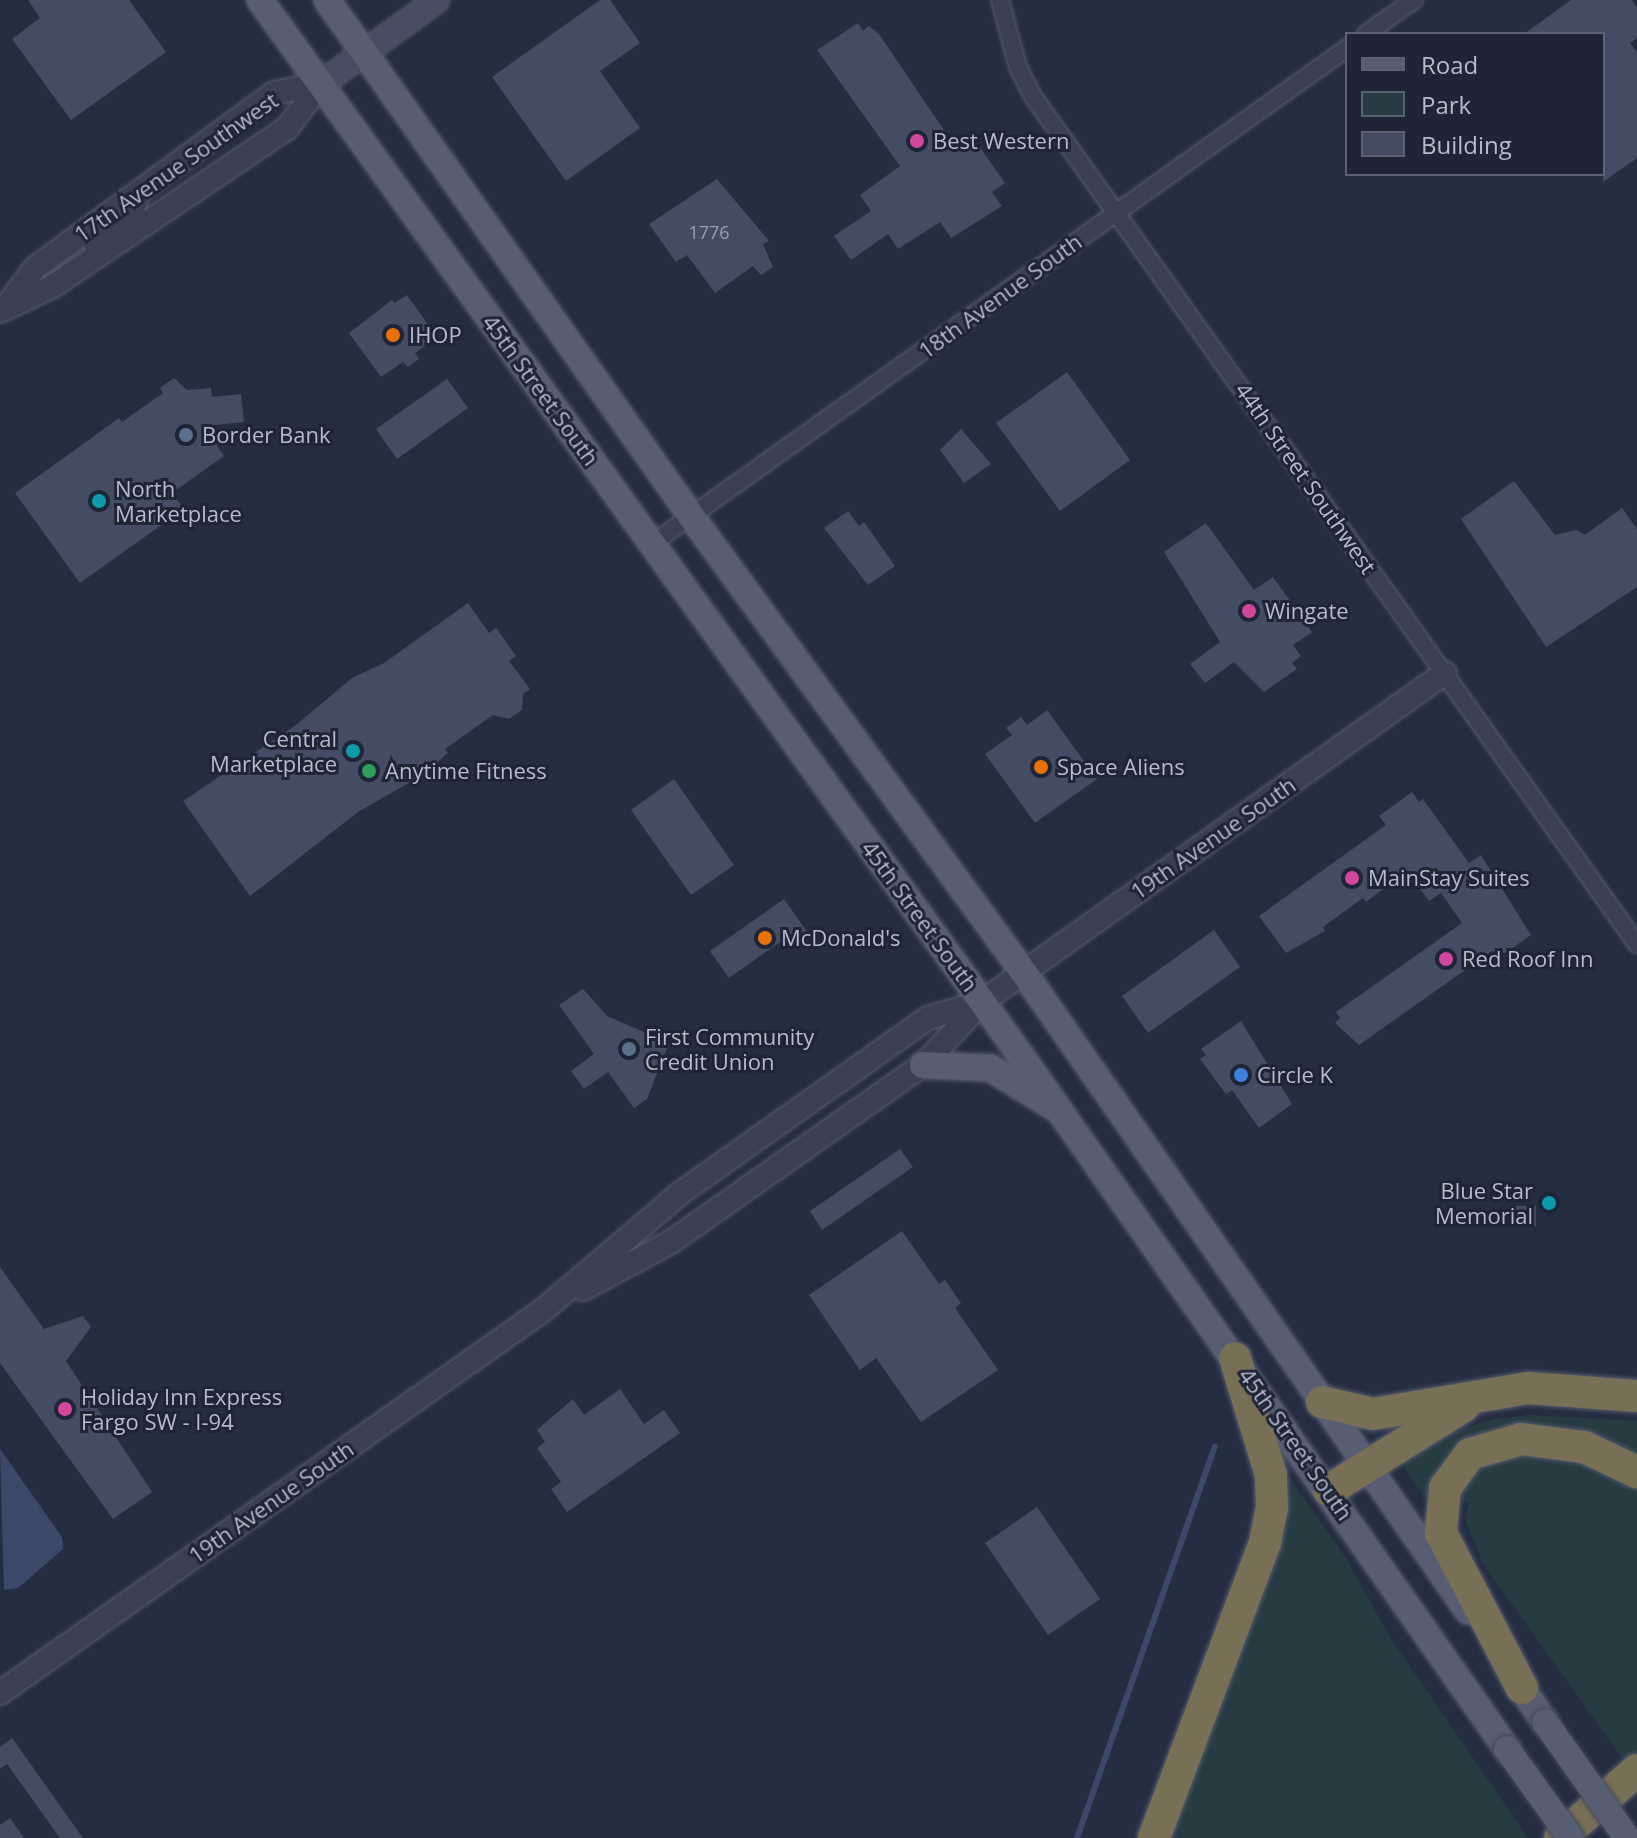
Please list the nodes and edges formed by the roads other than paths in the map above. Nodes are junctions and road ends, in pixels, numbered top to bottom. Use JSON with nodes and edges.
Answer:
{"nodes":[{"id":1,"x":260,"y":0,"type":"edge"},
{"id":2,"x":327,"y":0,"type":"edge"},
{"id":3,"x":437,"y":0,"type":"edge"},
{"id":4,"x":1000,"y":0,"type":"edge"},
{"id":5,"x":1414,"y":0,"type":"edge"},
{"id":6,"x":1369,"y":32,"type":"edge"},
{"id":7,"x":1345,"y":49,"type":"edge"},
{"id":8,"x":366,"y":53,"type":"junction"},
{"id":9,"x":321,"y":84,"type":"junction"},
{"id":10,"x":1117,"y":213,"type":"junction"},
{"id":11,"x":3,"y":308,"type":"edge"},
{"id":12,"x":691,"y":516,"type":"junction"},
{"id":13,"x":652,"y":544,"type":"junction"},
{"id":14,"x":1445,"y":673,"type":"junction"},
{"id":15,"x":1637,"y":944,"type":"edge"},
{"id":16,"x":1024,"y":973,"type":"junction"},
{"id":17,"x":982,"y":1002,"type":"junction"},
{"id":18,"x":923,"y":1065,"type":"junction"},
{"id":19,"x":1060,"y":1111,"type":"junction"},
{"id":20,"x":542,"y":1311,"type":"junction"},
{"id":21,"x":1235,"y":1358,"type":"junction"},
{"id":22,"x":1485,"y":1395,"type":"junction"},
{"id":23,"x":1637,"y":1396,"type":"edge"},
{"id":24,"x":1322,"y":1402,"type":"junction"},
{"id":25,"x":1367,"y":1464,"type":"junction"},
{"id":26,"x":1637,"y":1472,"type":"edge"},
{"id":27,"x":1329,"y":1490,"type":"junction"},
{"id":28,"x":1522,"y":1688,"type":"junction"},
{"id":29,"x":0,"y":1693,"type":"edge"},
{"id":30,"x":1637,"y":1770,"type":"edge"},
{"id":31,"x":1637,"y":1788,"type":"edge"},
{"id":32,"x":1154,"y":1838,"type":"edge"},
{"id":33,"x":1560,"y":1838,"type":"edge"},
{"id":34,"x":1570,"y":1838,"type":"edge"},
{"id":35,"x":1627,"y":1838,"type":"edge"}],
"edges":[{"from":1,"to":9,"type":"main road","name":"45th Street South"},
{"from":2,"to":8,"type":"main road","name":"45th Street South"},
{"from":3,"to":8,"type":"main road"},
{"from":4,"to":10,"type":"street","name":"44th Street Southwest"},
{"from":5,"to":6,"type":"street"},
{"from":7,"to":10,"type":"street","name":"18th Avenue South"},
{"from":8,"to":9,"type":"main road"},
{"from":8,"to":12,"type":"main road","name":"45th Street South"},
{"from":9,"to":11,"type":"street","name":"17th Avenue Southwest"},
{"from":9,"to":11,"type":"street","name":"17th Avenue Southwest"},
{"from":9,"to":13,"type":"main road","name":"45th Street South"},
{"from":10,"to":12,"type":"street","name":"18th Avenue South"},
{"from":10,"to":14,"type":"street","name":"44th Street Southwest"},
{"from":12,"to":13,"type":"street","name":"18th Avenue South"},
{"from":12,"to":16,"type":"main road","name":"45th Street South"},
{"from":13,"to":17,"type":"main road","name":"45th Street South"},
{"from":14,"to":15,"type":"street","name":"44th Street Southwest"},
{"from":14,"to":16,"type":"street","name":"19th Avenue South"},
{"from":16,"to":17,"type":"street","name":"19th Avenue South"},
{"from":16,"to":24,"type":"main road","name":"45th Street South"},
{"from":17,"to":18,"type":"street","name":"19th Avenue South"},
{"from":17,"to":19,"type":"main road","name":"45th Street South"},
{"from":17,"to":20,"type":"street","name":"19th Avenue South"},
{"from":18,"to":19,"type":"main road"},
{"from":18,"to":20,"type":"street","name":"19th Avenue South"},
{"from":19,"to":21,"type":"main road","name":"45th Street South"},
{"from":20,"to":29,"type":"street","name":"19th Avenue South"},
{"from":21,"to":27,"type":"main road","name":"45th Street South"},
{"from":21,"to":32,"type":"highway"},
{"from":22,"to":23,"type":"highway"},
{"from":22,"to":24,"type":"highway"},
{"from":22,"to":25,"type":"highway"},
{"from":24,"to":25,"type":"main road","name":"45th Street South"},
{"from":25,"to":27,"type":"highway"},
{"from":25,"to":28,"type":"main road","name":"45th Street South"},
{"from":26,"to":28,"type":"highway"},
{"from":27,"to":34,"type":"main road","name":"45th Street South","bridge":true},
{"from":28,"to":35,"type":"main road","name":"45th Street South","bridge":true},
{"from":30,"to":33,"type":"highway"},
{"from":31,"to":34,"type":"highway"}]}
